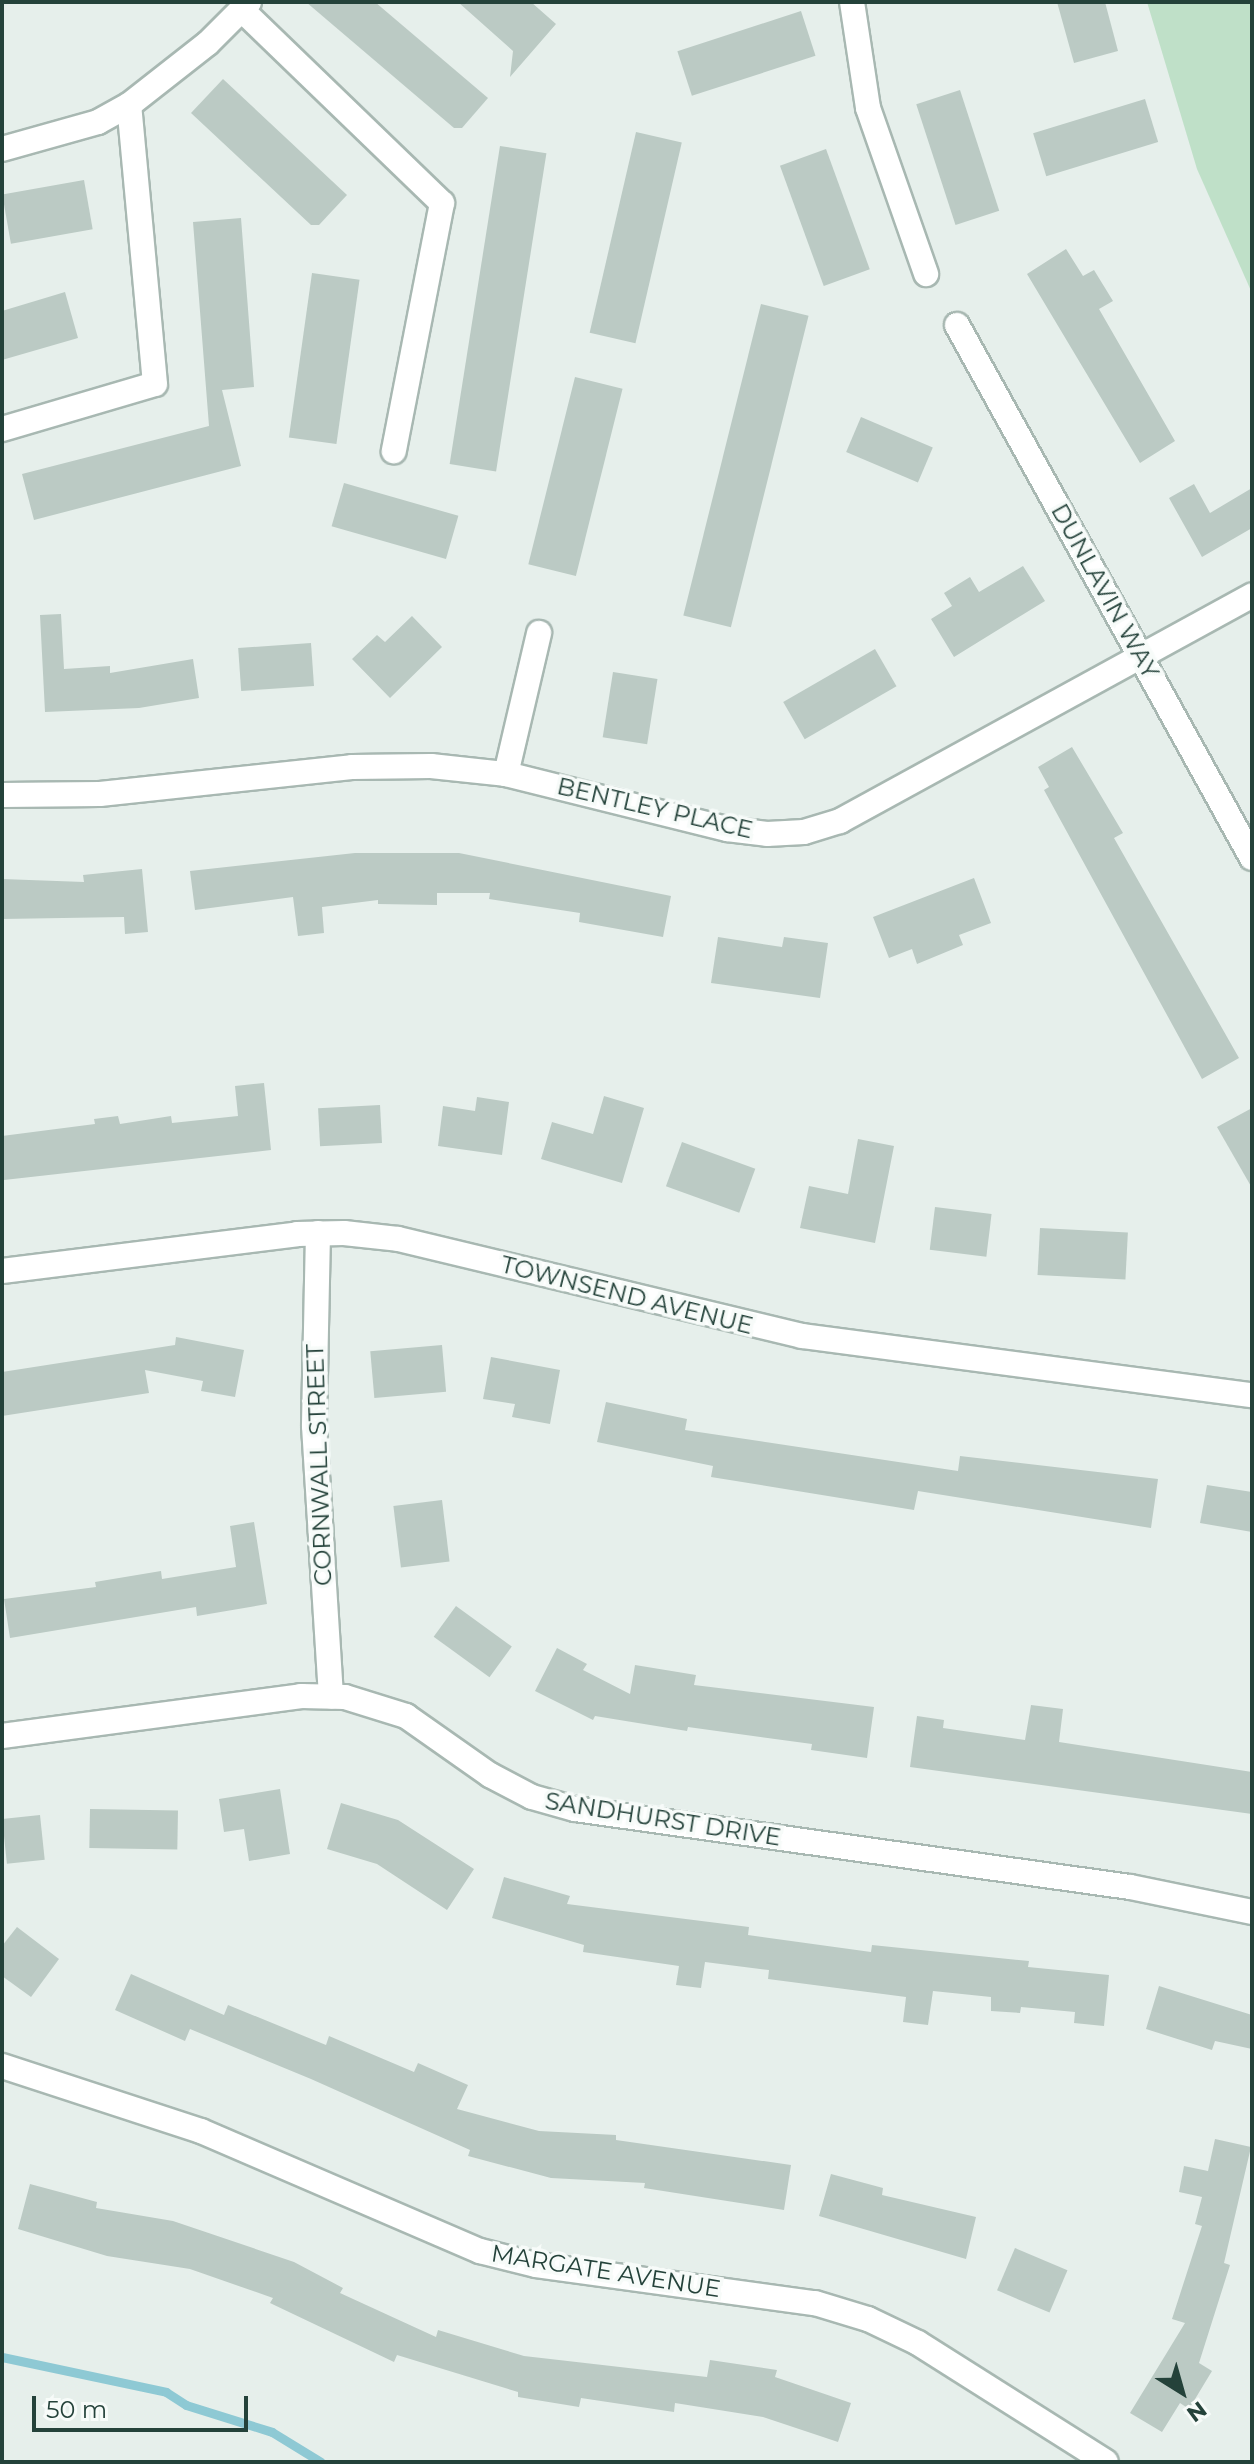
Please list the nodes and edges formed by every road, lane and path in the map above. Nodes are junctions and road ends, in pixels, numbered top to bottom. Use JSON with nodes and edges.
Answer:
{"nodes":[{"id":1,"x":852,"y":2,"type":"edge"},
{"id":2,"x":245,"y":6,"type":"edge"},
{"id":3,"x":129,"y":105,"type":"junction"},
{"id":4,"x":2,"y":149,"type":"edge"},
{"id":5,"x":926,"y":274,"type":"dead end"},
{"id":6,"x":957,"y":325,"type":"dead end"},
{"id":7,"x":2,"y":429,"type":"edge"},
{"id":8,"x":394,"y":451,"type":"dead end"},
{"id":9,"x":1252,"y":595,"type":"edge"},
{"id":10,"x":539,"y":633,"type":"dead end"},
{"id":11,"x":1140,"y":656,"type":"junction"},
{"id":12,"x":506,"y":774,"type":"junction"},
{"id":13,"x":2,"y":795,"type":"edge"},
{"id":14,"x":1252,"y":858,"type":"edge"},
{"id":15,"x":318,"y":1233,"type":"junction"},
{"id":16,"x":2,"y":1271,"type":"edge"},
{"id":17,"x":1252,"y":1395,"type":"edge"},
{"id":18,"x":331,"y":1696,"type":"junction"},
{"id":19,"x":2,"y":1736,"type":"edge"},
{"id":20,"x":1252,"y":1912,"type":"edge"},
{"id":21,"x":2,"y":2066,"type":"edge"},
{"id":22,"x":1106,"y":2462,"type":"edge"}],
"edges":[{"from":1,"to":5,"type":"street"},
{"from":2,"to":3,"type":"street"},
{"from":2,"to":8,"type":"street"},
{"from":3,"to":4,"type":"street"},
{"from":3,"to":7,"type":"street"},
{"from":6,"to":11,"type":"street","name":"DUNLAVIN WAY"},
{"from":9,"to":11,"type":"street","name":"BENTLEY PLACE"},
{"from":10,"to":12,"type":"street"},
{"from":11,"to":12,"type":"street","name":"BENTLEY PLACE"},
{"from":11,"to":14,"type":"street","name":"DUNLAVIN WAY"},
{"from":12,"to":13,"type":"street","name":"BENTLEY PLACE"},
{"from":15,"to":16,"type":"street","name":"TOWNSEND AVENUE"},
{"from":15,"to":17,"type":"street","name":"TOWNSEND AVENUE"},
{"from":15,"to":18,"type":"street","name":"CORNWALL STREET"},
{"from":18,"to":19,"type":"street","name":"SANDHURST DRIVE"},
{"from":18,"to":20,"type":"street","name":"SANDHURST DRIVE"},
{"from":21,"to":22,"type":"street","name":"MARGATE AVENUE"}]}
